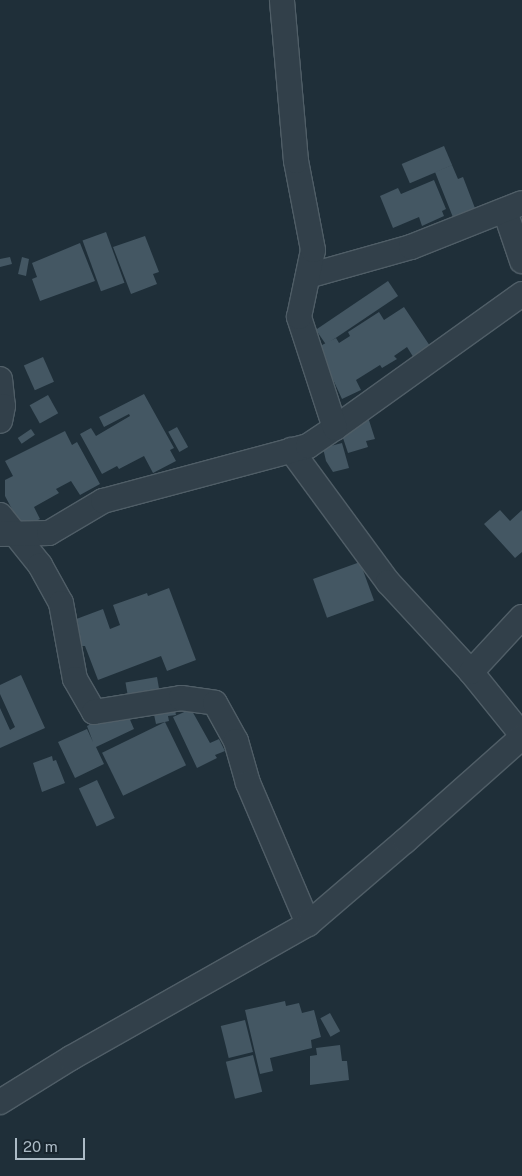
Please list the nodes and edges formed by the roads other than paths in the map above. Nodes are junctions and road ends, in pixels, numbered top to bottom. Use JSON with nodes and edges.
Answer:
{"nodes":[{"id":1,"x":282,"y":0,"type":"edge"},
{"id":2,"x":514,"y":207,"type":"edge"},
{"id":3,"x":522,"y":261,"type":"edge"},
{"id":4,"x":308,"y":276,"type":"junction"},
{"id":5,"x":522,"y":294,"type":"edge"},
{"id":6,"x":0,"y":379,"type":"edge"},
{"id":7,"x":0,"y":421,"type":"edge"},
{"id":8,"x":335,"y":428,"type":"junction"},
{"id":9,"x":291,"y":450,"type":"junction"},
{"id":10,"x":0,"y":515,"type":"edge"},
{"id":11,"x":8,"y":534,"type":"edge"},
{"id":12,"x":522,"y":616,"type":"edge"},
{"id":13,"x":471,"y":672,"type":"junction"},
{"id":14,"x":522,"y":736,"type":"edge"},
{"id":15,"x":308,"y":924,"type":"junction"},
{"id":16,"x":0,"y":1102,"type":"edge"}],
"edges":[{"from":1,"to":4,"type":"street"},
{"from":2,"to":3,"type":"street"},
{"from":2,"to":4,"type":"street"},
{"from":4,"to":8,"type":"street"},
{"from":5,"to":8,"type":"street"},
{"from":6,"to":7,"type":"street"},
{"from":8,"to":9,"type":"street"},
{"from":9,"to":11,"type":"street"},
{"from":9,"to":13,"type":"street"},
{"from":10,"to":11,"type":"street"},
{"from":11,"to":15,"type":"street"},
{"from":12,"to":13,"type":"street"},
{"from":13,"to":14,"type":"street"},
{"from":14,"to":15,"type":"street"},
{"from":15,"to":16,"type":"street"}]}
